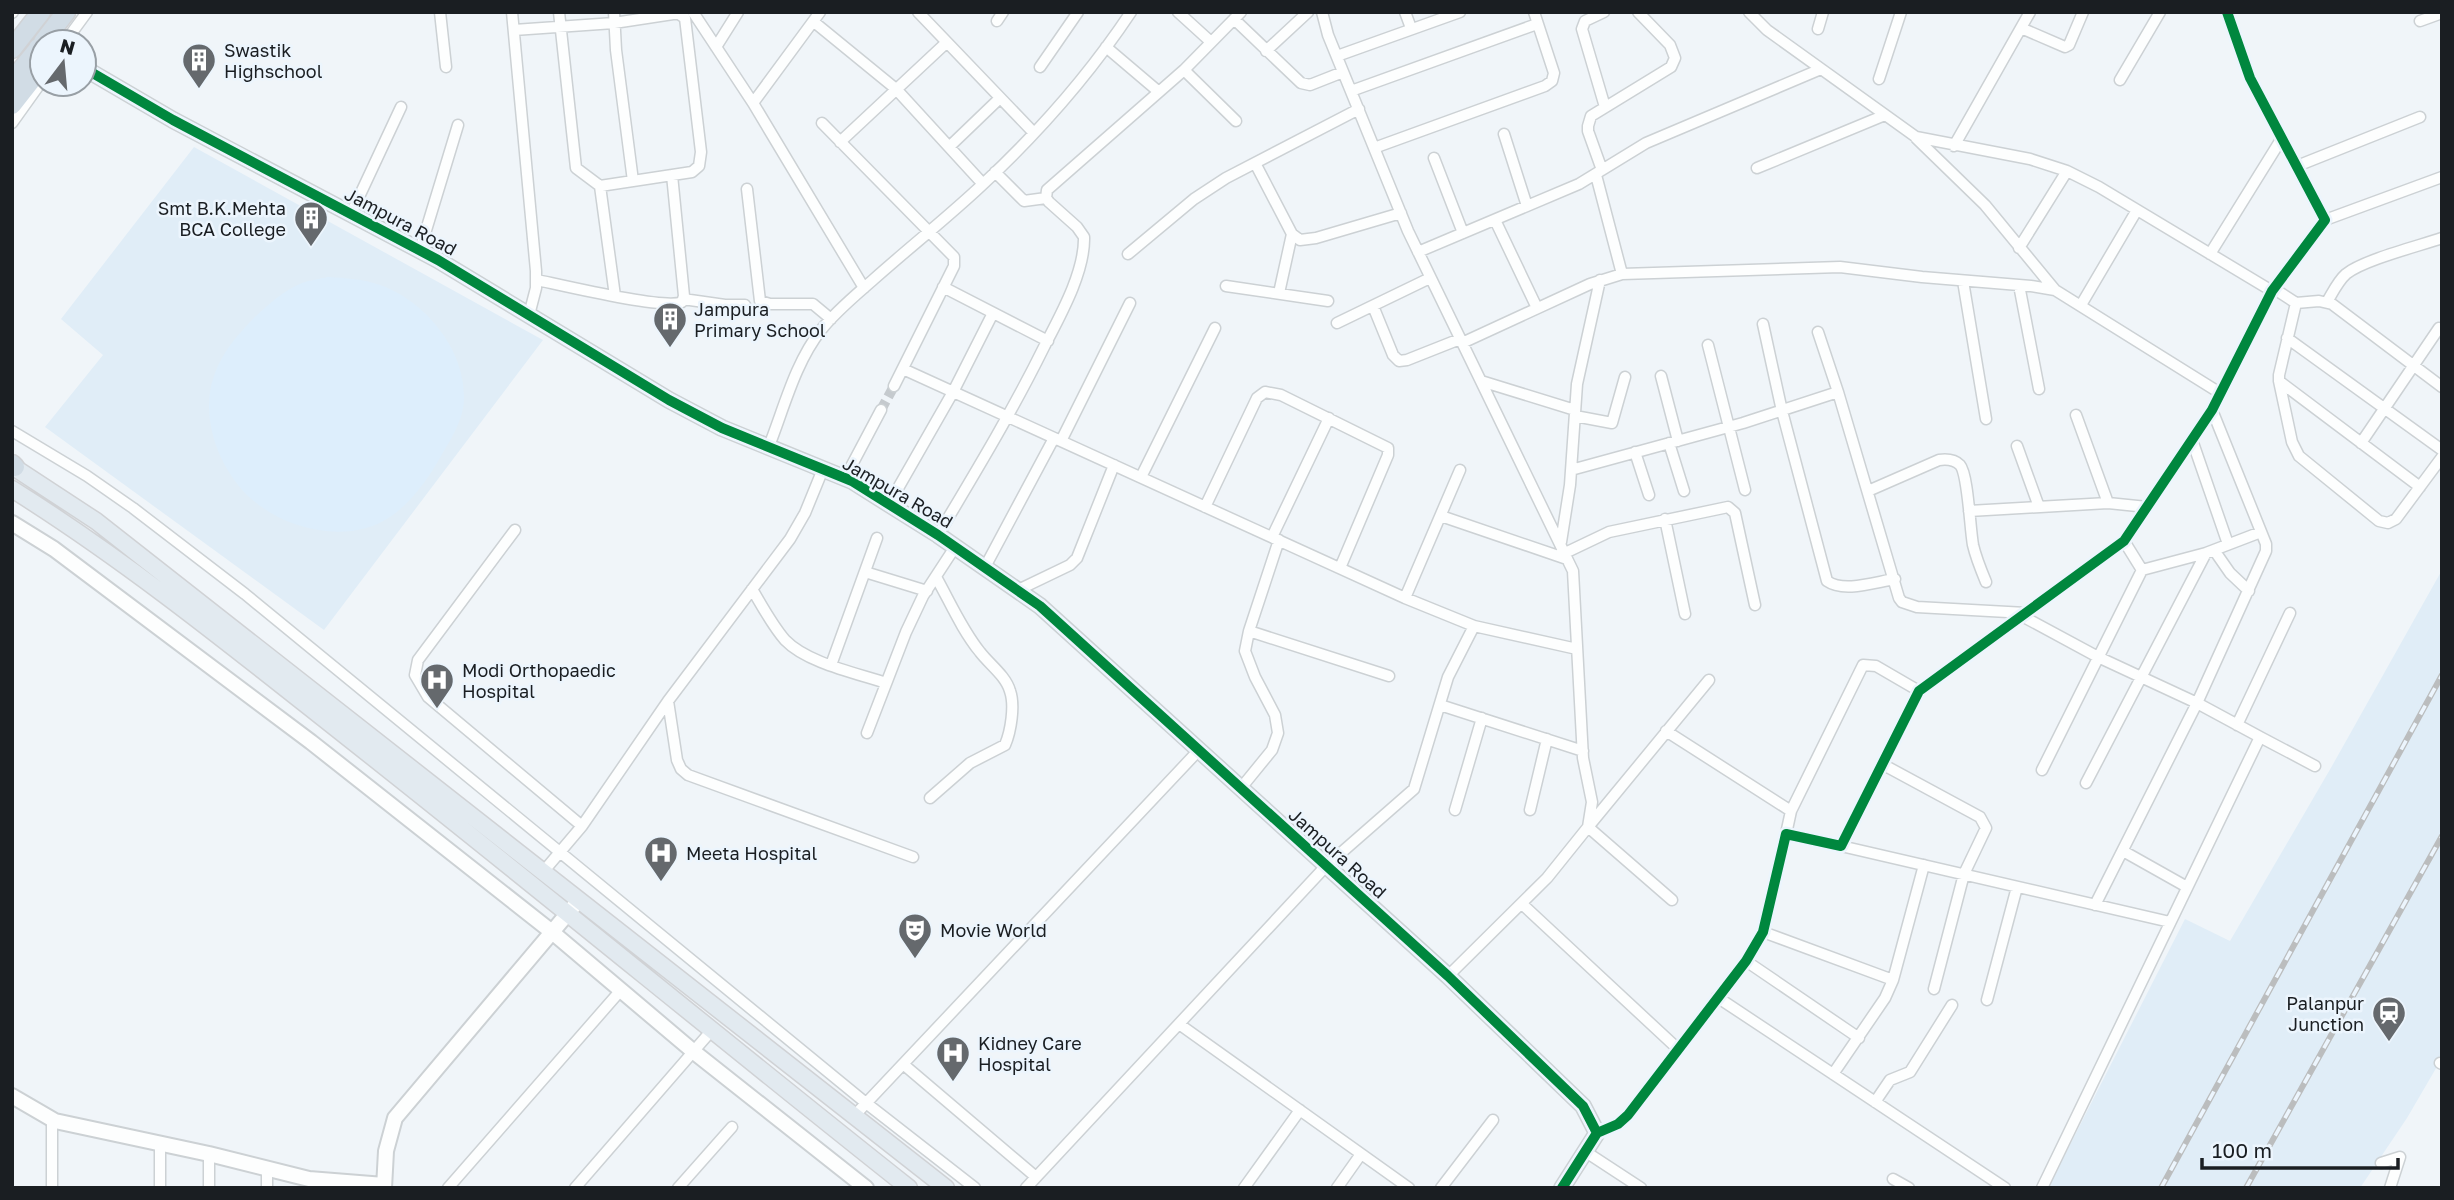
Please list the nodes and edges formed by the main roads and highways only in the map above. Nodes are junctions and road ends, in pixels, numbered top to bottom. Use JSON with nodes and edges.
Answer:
{"nodes":[{"id":1,"x":41,"y":12,"type":"edge"},
{"id":2,"x":66,"y":12,"type":"edge"},
{"id":3,"x":54,"y":28,"type":"edge"},
{"id":4,"x":14,"y":45,"type":"edge"},
{"id":5,"x":28,"y":61,"type":"edge"},
{"id":6,"x":12,"y":81,"type":"edge"},
{"id":7,"x":28,"y":85,"type":"edge"},
{"id":8,"x":12,"y":105,"type":"edge"},
{"id":9,"x":13,"y":466,"type":"edge"},
{"id":10,"x":12,"y":489,"type":"edge"},
{"id":11,"x":909,"y":1188,"type":"edge"},
{"id":12,"x":946,"y":1188,"type":"edge"}],
"edges":[{"from":1,"to":4,"type":"highway"},
{"from":2,"to":3,"type":"highway"},
{"from":5,"to":6,"type":"highway"},
{"from":7,"to":8,"type":"highway"},
{"from":9,"to":12,"type":"main road"},
{"from":10,"to":11,"type":"main road"}]}
